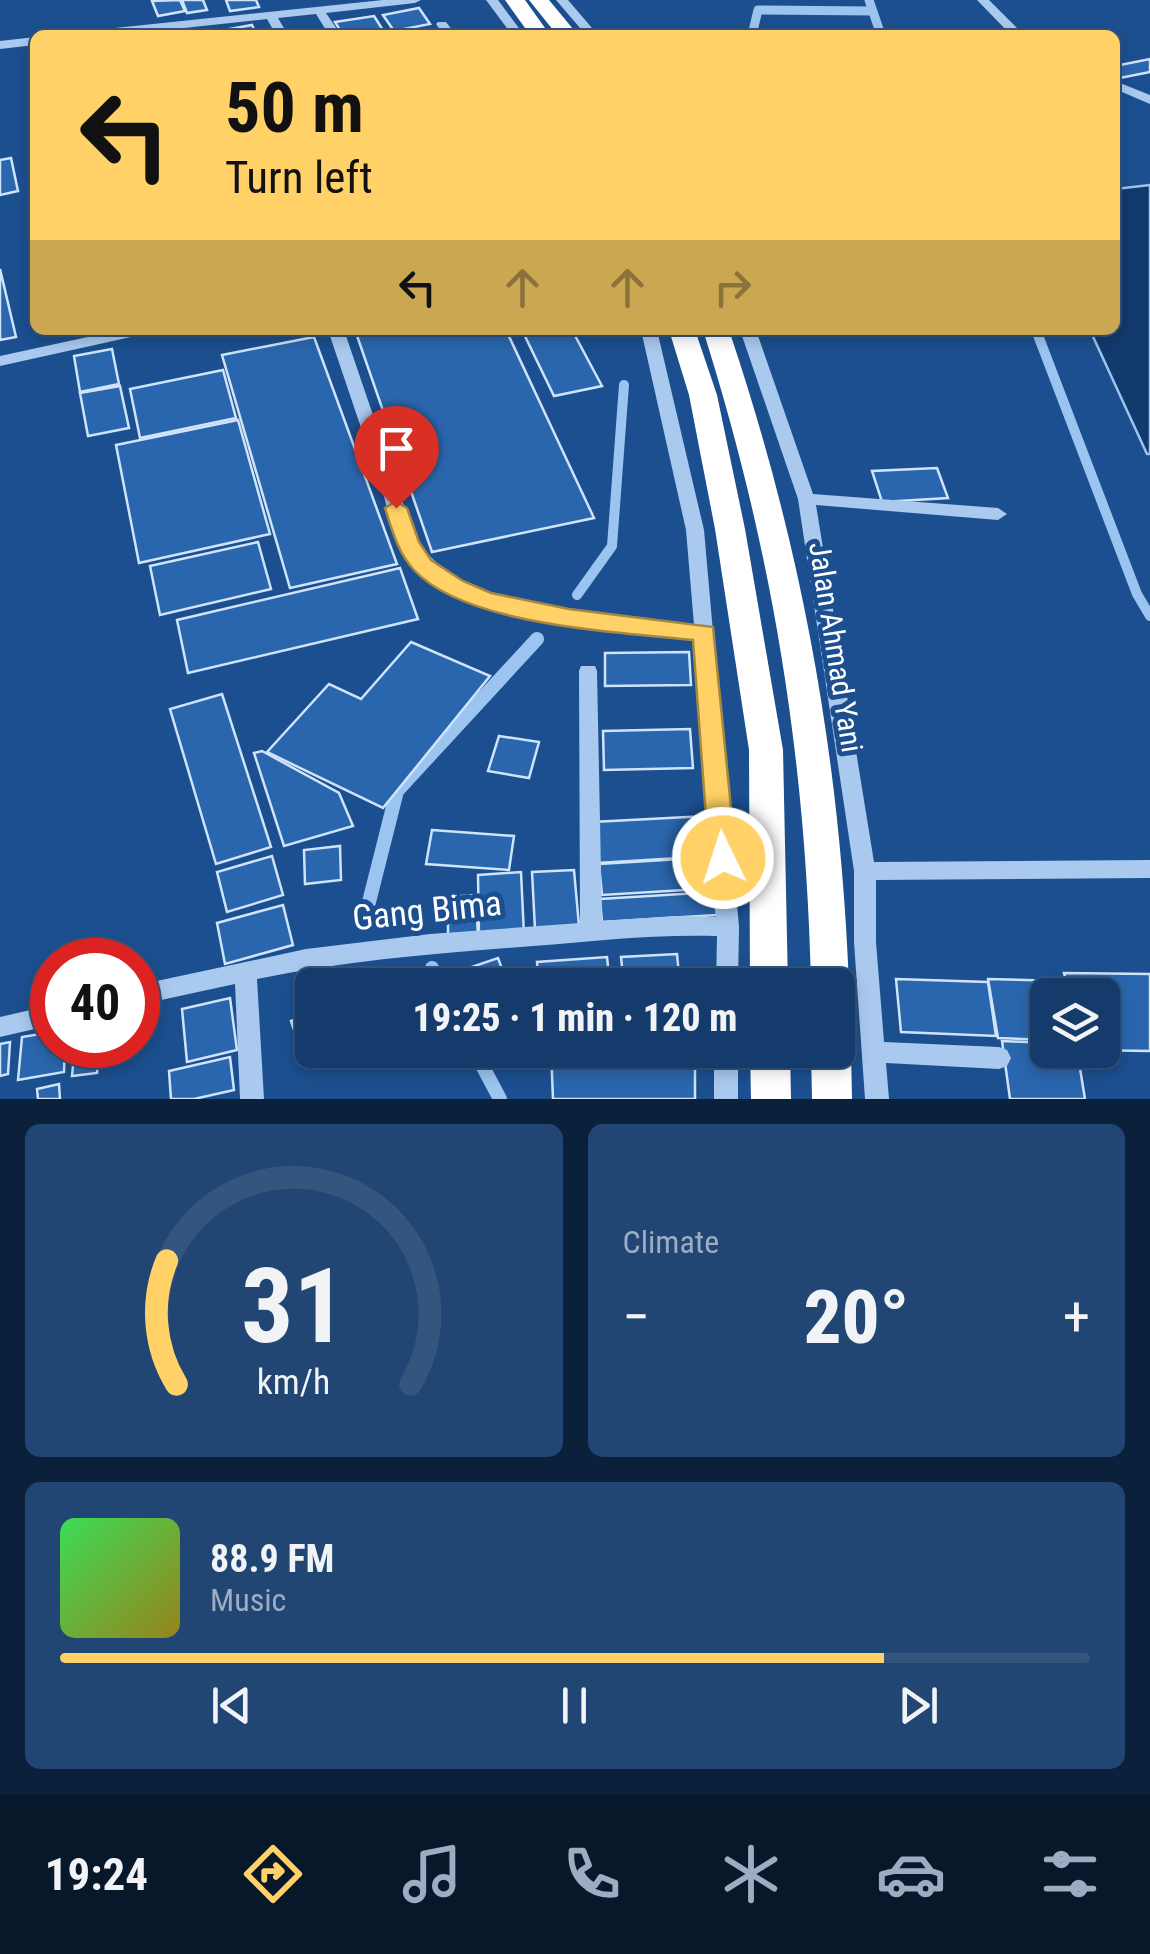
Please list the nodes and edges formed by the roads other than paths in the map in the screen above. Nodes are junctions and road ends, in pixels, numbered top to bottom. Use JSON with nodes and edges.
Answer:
{"nodes":[{"id":1,"x":415,"y":0,"type":"edge"},
{"id":2,"x":492,"y":0,"type":"edge"},
{"id":3,"x":515,"y":0,"type":"edge"},
{"id":4,"x":540,"y":0,"type":"edge"},
{"id":5,"x":562,"y":0,"type":"edge"},
{"id":6,"x":983,"y":0,"type":"edge"},
{"id":7,"x":318,"y":9,"type":"junction"},
{"id":8,"x":270,"y":14,"type":"junction"},
{"id":9,"x":201,"y":28,"type":"edge"},
{"id":10,"x":168,"y":30,"type":"edge"},
{"id":11,"x":279,"y":30,"type":"edge"},
{"id":12,"x":333,"y":30,"type":"edge"},
{"id":13,"x":514,"y":30,"type":"edge"},
{"id":14,"x":536,"y":30,"type":"edge"},
{"id":15,"x":564,"y":30,"type":"edge"},
{"id":16,"x":588,"y":30,"type":"edge"},
{"id":17,"x":1013,"y":30,"type":"edge"},
{"id":18,"x":30,"y":42,"type":"edge"},
{"id":19,"x":0,"y":45,"type":"edge"},
{"id":20,"x":1120,"y":88,"type":"edge"},
{"id":21,"x":1150,"y":100,"type":"edge"},
{"id":22,"x":338,"y":335,"type":"edge"},
{"id":23,"x":650,"y":335,"type":"edge"},
{"id":24,"x":684,"y":335,"type":"edge"},
{"id":25,"x":718,"y":335,"type":"edge"},
{"id":26,"x":750,"y":335,"type":"edge"},
{"id":27,"x":75,"y":337,"type":"edge"},
{"id":28,"x":0,"y":361,"type":"edge"},
{"id":29,"x":806,"y":499,"type":"junction"},
{"id":30,"x":998,"y":514,"type":"dead end"},
{"id":31,"x":705,"y":633,"type":"junction"},
{"id":32,"x":588,"y":671,"type":"dead end"},
{"id":33,"x":1150,"y":870,"type":"edge"},
{"id":34,"x":865,"y":871,"type":"junction"},
{"id":35,"x":728,"y":928,"type":"junction"},
{"id":36,"x":591,"y":932,"type":"junction"},
{"id":37,"x":727,"y":968,"type":"edge"},
{"id":38,"x":769,"y":968,"type":"edge"},
{"id":39,"x":829,"y":968,"type":"edge"},
{"id":40,"x":246,"y":973,"type":"junction"},
{"id":41,"x":160,"y":991,"type":"edge"},
{"id":42,"x":30,"y":1020,"type":"edge"},
{"id":43,"x":0,"y":1027,"type":"edge"},
{"id":44,"x":876,"y":1052,"type":"junction"},
{"id":45,"x":999,"y":1058,"type":"dead end"},
{"id":46,"x":726,"y":1068,"type":"edge"},
{"id":47,"x":770,"y":1068,"type":"edge"},
{"id":48,"x":831,"y":1068,"type":"edge"},
{"id":49,"x":252,"y":1099,"type":"edge"},
{"id":50,"x":726,"y":1099,"type":"edge"},
{"id":51,"x":771,"y":1099,"type":"edge"},
{"id":52,"x":832,"y":1099,"type":"edge"},
{"id":53,"x":877,"y":1099,"type":"edge"}],
"edges":[{"from":1,"to":7,"type":"street"},
{"from":2,"to":13,"type":"street"},
{"from":3,"to":14,"type":"highway"},
{"from":4,"to":15,"type":"highway"},
{"from":5,"to":16,"type":"street"},
{"from":6,"to":17,"type":"street"},
{"from":7,"to":8,"type":"street"},
{"from":7,"to":12,"type":"street"},
{"from":8,"to":9,"type":"street"},
{"from":8,"to":11,"type":"street"},
{"from":9,"to":10,"type":"street"},
{"from":18,"to":19,"type":"street"},
{"from":20,"to":21,"type":"street"},
{"from":22,"to":31,"type":"street"},
{"from":23,"to":31,"type":"street"},
{"from":24,"to":38,"type":"highway"},
{"from":25,"to":39,"type":"highway","name":"Jalan Ahmad Yani"},
{"from":26,"to":29,"type":"street"},
{"from":27,"to":28,"type":"street"},
{"from":29,"to":30,"type":"street"},
{"from":29,"to":34,"type":"street"},
{"from":31,"to":35,"type":"street"},
{"from":32,"to":36,"type":"street"},
{"from":33,"to":34,"type":"street"},
{"from":34,"to":44,"type":"street"},
{"from":35,"to":36,"type":"street","name":"Gang Bima"},
{"from":35,"to":37,"type":"street"},
{"from":36,"to":40,"type":"street","name":"Gang Bima"},
{"from":40,"to":41,"type":"street","name":"Gang Bima"},
{"from":40,"to":49,"type":"street"},
{"from":42,"to":43,"type":"street"},
{"from":44,"to":45,"type":"street"},
{"from":44,"to":53,"type":"street"},
{"from":46,"to":50,"type":"street"},
{"from":47,"to":51,"type":"highway"},
{"from":48,"to":52,"type":"highway"}]}
